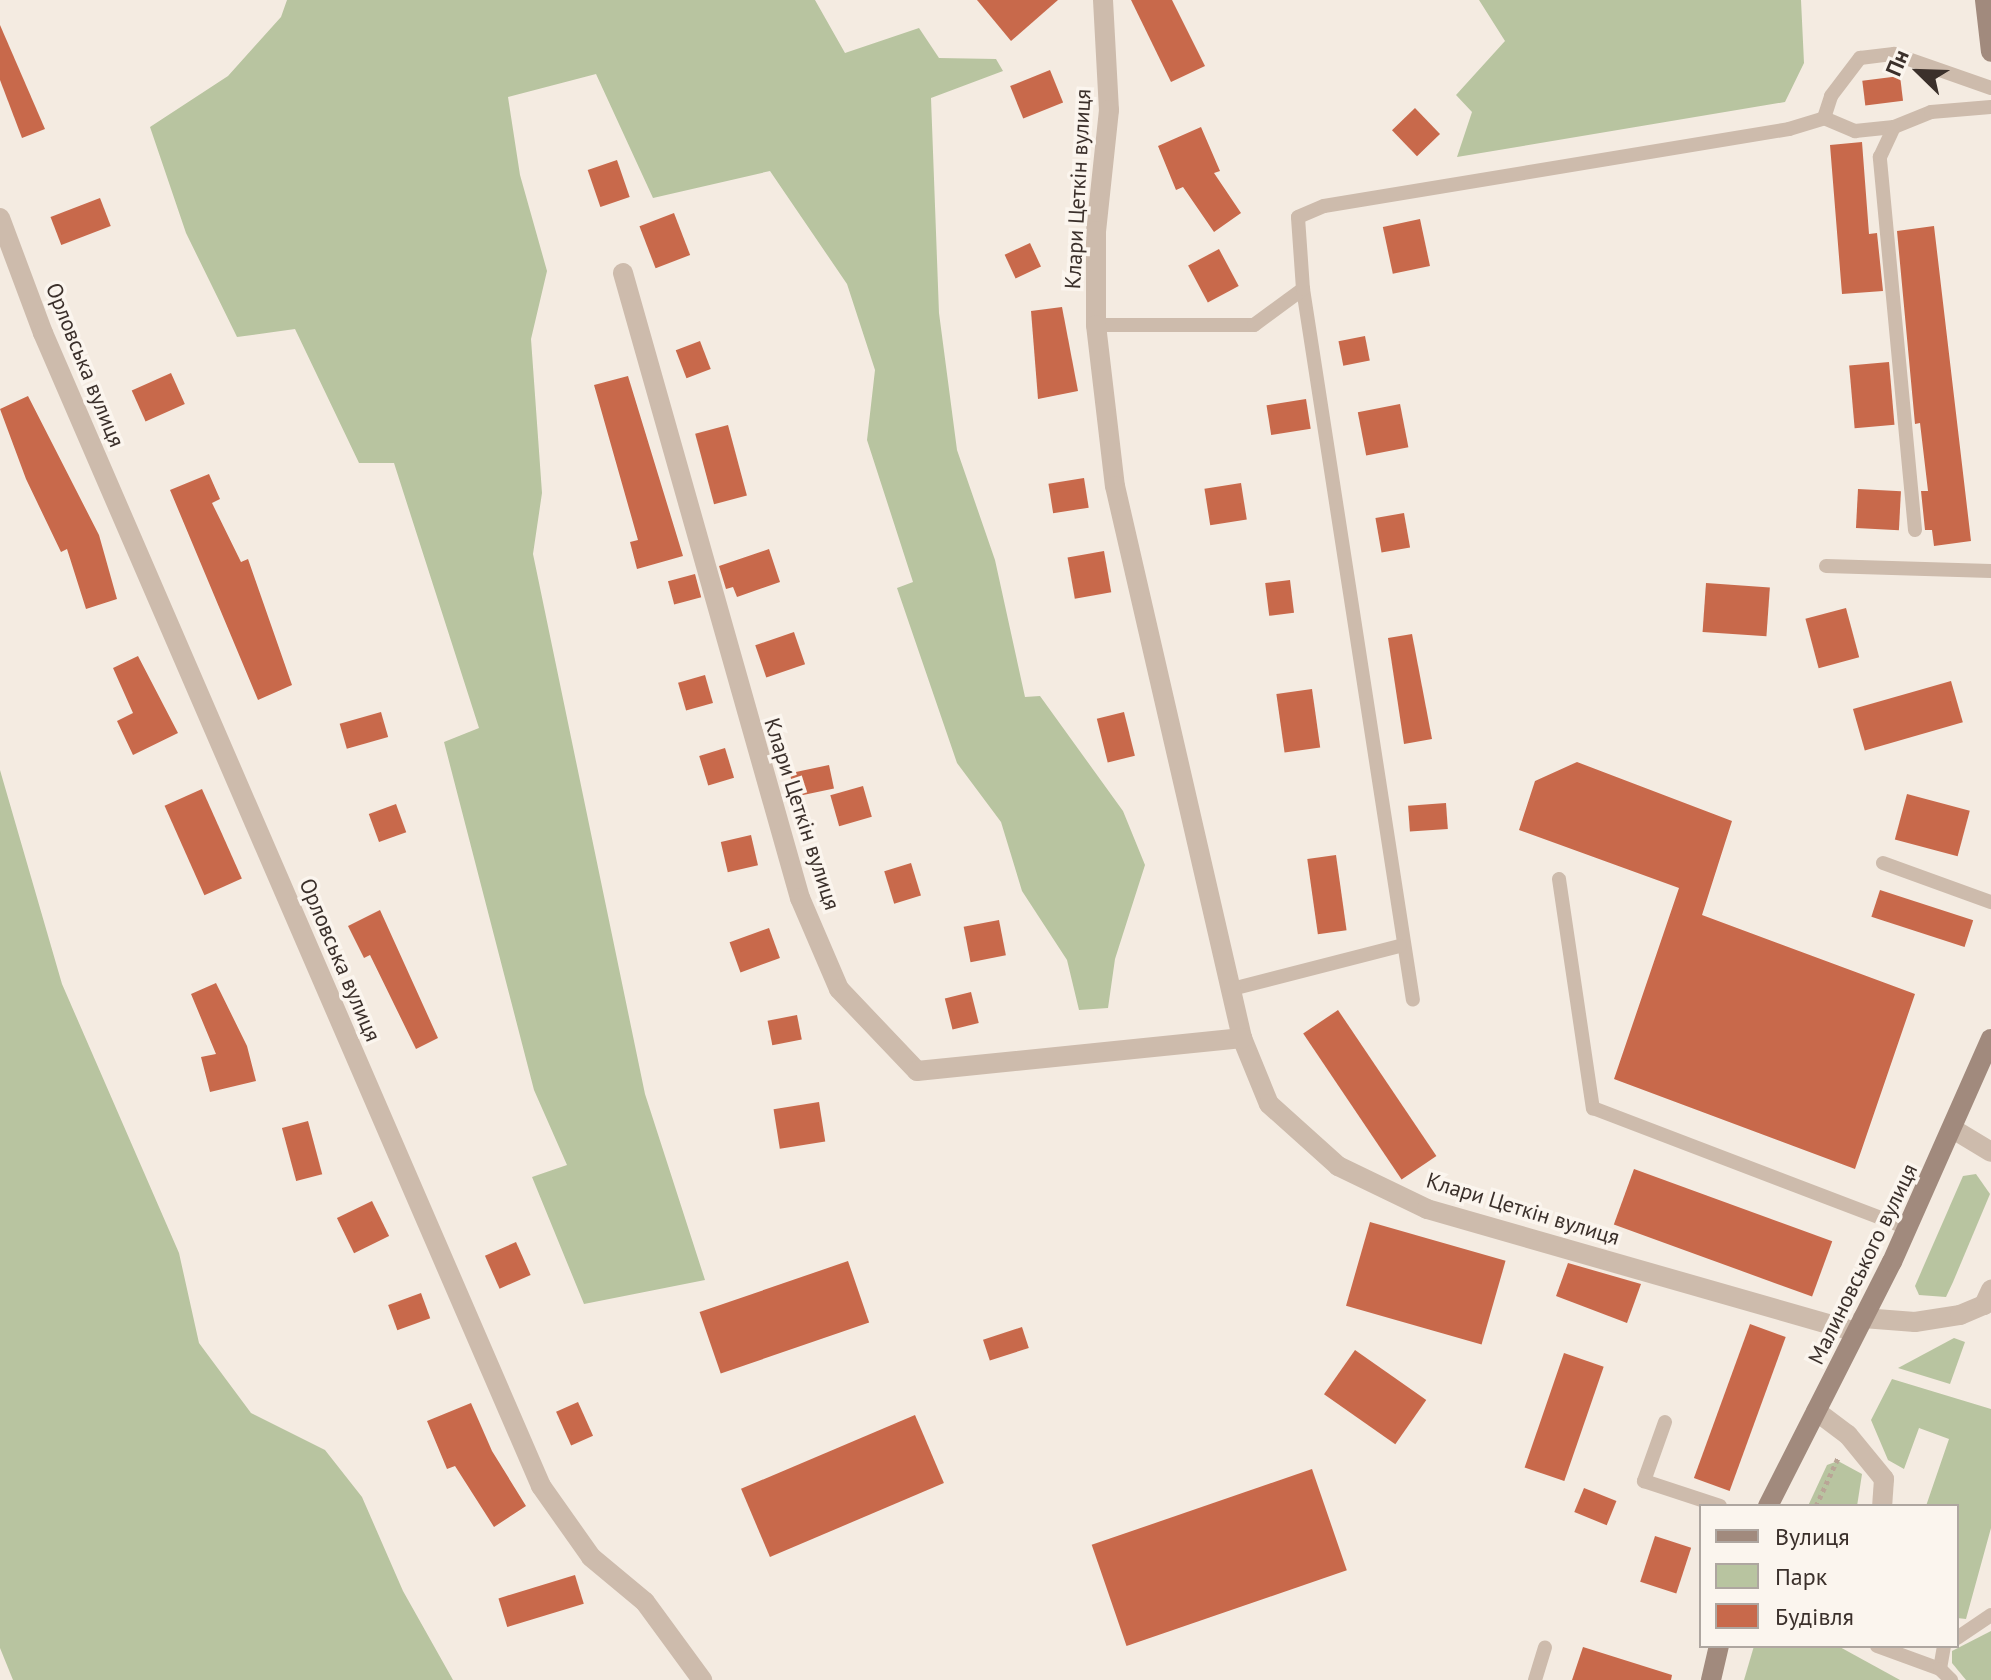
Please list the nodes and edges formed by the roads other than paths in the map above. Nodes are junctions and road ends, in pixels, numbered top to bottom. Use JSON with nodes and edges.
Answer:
{"nodes":[{"id":1,"x":1103,"y":0,"type":"edge"},
{"id":2,"x":1985,"y":0,"type":"edge"},
{"id":3,"x":1990,"y":39,"type":"edge"},
{"id":4,"x":1991,"y":88,"type":"edge"},
{"id":5,"x":1991,"y":107,"type":"edge"},
{"id":6,"x":1824,"y":118,"type":"junction"},
{"id":7,"x":1894,"y":127,"type":"junction"},
{"id":8,"x":0,"y":218,"type":"edge"},
{"id":9,"x":623,"y":273,"type":"dead end"},
{"id":10,"x":1303,"y":289,"type":"junction"},
{"id":11,"x":1096,"y":325,"type":"junction"},
{"id":12,"x":1915,"y":530,"type":"dead end"},
{"id":13,"x":1826,"y":566,"type":"dead end"},
{"id":14,"x":1991,"y":571,"type":"edge"},
{"id":15,"x":1883,"y":863,"type":"dead end"},
{"id":16,"x":1559,"y":879,"type":"dead end"},
{"id":17,"x":1991,"y":902,"type":"edge"},
{"id":18,"x":1400,"y":946,"type":"junction"},
{"id":19,"x":1232,"y":989,"type":"junction"},
{"id":20,"x":1413,"y":1000,"type":"dead end"},
{"id":21,"x":1242,"y":1038,"type":"junction"},
{"id":22,"x":1991,"y":1039,"type":"edge"},
{"id":23,"x":1953,"y":1129,"type":"junction"},
{"id":24,"x":1991,"y":1152,"type":"edge"},
{"id":25,"x":1908,"y":1228,"type":"junction"},
{"id":26,"x":1989,"y":1301,"type":"edge"},
{"id":27,"x":1860,"y":1325,"type":"junction"},
{"id":28,"x":1816,"y":1411,"type":"junction"},
{"id":29,"x":1665,"y":1422,"type":"dead end"},
{"id":30,"x":1714,"y":1504,"type":"edge"},
{"id":31,"x":1769,"y":1504,"type":"edge"},
{"id":32,"x":1882,"y":1504,"type":"edge"},
{"id":33,"x":1991,"y":1615,"type":"edge"},
{"id":34,"x":1959,"y":1637,"type":"edge"},
{"id":35,"x":1545,"y":1647,"type":"dead end"},
{"id":36,"x":1719,"y":1648,"type":"edge"},
{"id":37,"x":1882,"y":1648,"type":"edge"},
{"id":38,"x":1944,"y":1648,"type":"edge"},
{"id":39,"x":1946,"y":1674,"type":"edge"},
{"id":40,"x":702,"y":1680,"type":"edge"},
{"id":41,"x":1535,"y":1680,"type":"edge"},
{"id":42,"x":1711,"y":1680,"type":"edge"}],
"edges":[{"from":1,"to":11,"type":"street","name":"Клари Цеткін вулиця"},
{"from":2,"to":3,"type":"main road"},
{"from":4,"to":6,"type":"lane"},
{"from":5,"to":7,"type":"lane"},
{"from":6,"to":7,"type":"lane"},
{"from":6,"to":10,"type":"lane"},
{"from":7,"to":12,"type":"lane"},
{"from":8,"to":40,"type":"street","name":"Орловська вулиця"},
{"from":9,"to":21,"type":"street","name":"Клари Цеткін вулиця"},
{"from":10,"to":11,"type":"lane"},
{"from":10,"to":18,"type":"lane"},
{"from":11,"to":19,"type":"street","name":"Клари Цеткін вулиця"},
{"from":13,"to":14,"type":"lane"},
{"from":15,"to":17,"type":"lane"},
{"from":16,"to":25,"type":"lane"},
{"from":18,"to":19,"type":"lane"},
{"from":18,"to":20,"type":"lane"},
{"from":19,"to":21,"type":"street","name":"Клари Цеткін вулиця"},
{"from":21,"to":27,"type":"street","name":"Клари Цеткін вулиця"},
{"from":22,"to":23,"type":"main road","name":"Малиновського вулиця"},
{"from":23,"to":24,"type":"street"},
{"from":23,"to":25,"type":"main road","name":"Малиновського вулиця"},
{"from":25,"to":27,"type":"main road","name":"Малиновського вулиця"},
{"from":26,"to":27,"type":"street","name":"Клари Цеткін вулиця"},
{"from":27,"to":28,"type":"main road","name":"Малиновського вулиця"},
{"from":28,"to":31,"type":"main road","name":"Малиновського вулиця"},
{"from":28,"to":32,"type":"street"},
{"from":29,"to":30,"type":"lane"},
{"from":33,"to":34,"type":"lane"},
{"from":35,"to":41,"type":"lane"},
{"from":36,"to":42,"type":"main road"},
{"from":37,"to":39,"type":"lane"},
{"from":38,"to":39,"type":"lane"}]}
